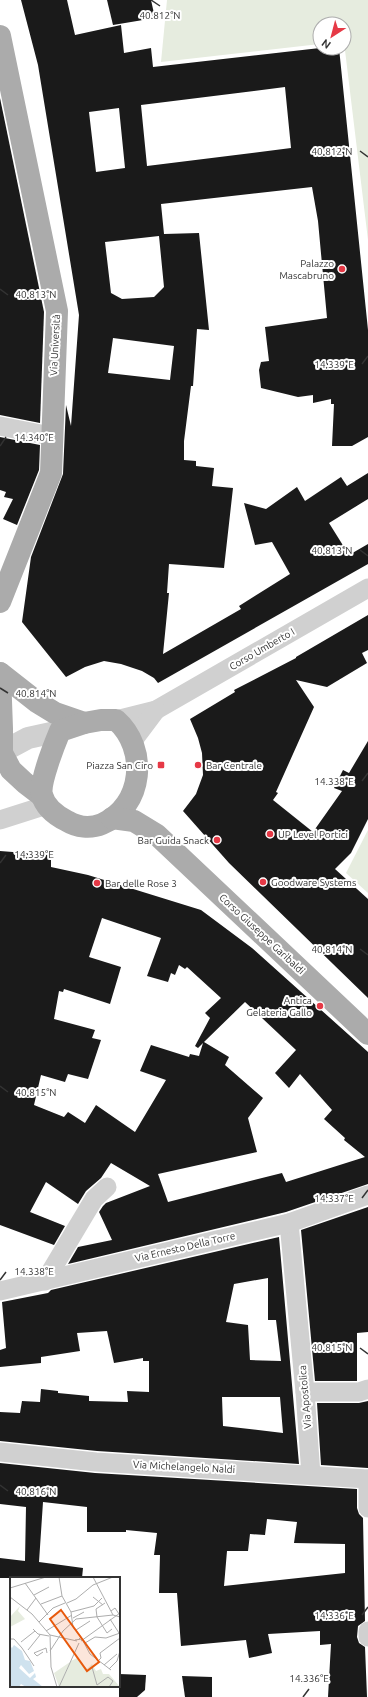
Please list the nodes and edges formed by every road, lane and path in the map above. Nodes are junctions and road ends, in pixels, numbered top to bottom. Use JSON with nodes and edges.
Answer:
{"nodes":[{"id":1,"x":1,"y":39,"type":"edge"},
{"id":2,"x":0,"y":426,"type":"edge"},
{"id":3,"x":51,"y":436,"type":"junction"},
{"id":4,"x":368,"y":588,"type":"edge"},
{"id":5,"x":0,"y":602,"type":"edge"},
{"id":6,"x":156,"y":710,"type":"junction"},
{"id":7,"x":116,"y":720,"type":"junction"},
{"id":8,"x":84,"y":723,"type":"junction"},
{"id":9,"x":60,"y":731,"type":"junction"},
{"id":10,"x":132,"y":742,"type":"junction"},
{"id":11,"x":1,"y":753,"type":"edge"},
{"id":12,"x":134,"y":787,"type":"junction"},
{"id":13,"x":45,"y":800,"type":"junction"},
{"id":14,"x":112,"y":818,"type":"junction"},
{"id":15,"x":0,"y":820,"type":"edge"},
{"id":16,"x":157,"y":835,"type":"junction"},
{"id":17,"x":368,"y":1034,"type":"edge"},
{"id":18,"x":108,"y":1187,"type":"dead end"},
{"id":19,"x":368,"y":1195,"type":"edge"},
{"id":20,"x":289,"y":1223,"type":"junction"},
{"id":21,"x":45,"y":1281,"type":"junction"},
{"id":22,"x":0,"y":1291,"type":"edge"},
{"id":23,"x":368,"y":1389,"type":"edge"},
{"id":24,"x":305,"y":1392,"type":"junction"},
{"id":25,"x":0,"y":1452,"type":"edge"},
{"id":26,"x":311,"y":1475,"type":"junction"},
{"id":27,"x":368,"y":1479,"type":"edge"},
{"id":28,"x":368,"y":1508,"type":"edge"},
{"id":29,"x":368,"y":1631,"type":"edge"},
{"id":30,"x":368,"y":1637,"type":"edge"}],
"edges":[{"from":1,"to":3,"type":"main road","name":"Via Università"},
{"from":2,"to":3,"type":"street"},
{"from":3,"to":5,"type":"main road","name":"Via Università"},
{"from":4,"to":6,"type":"street","name":"Corso Umberto I"},
{"from":6,"to":7,"type":"street","name":"Corso Umberto I"},
{"from":6,"to":10,"type":"street","name":"Corso Umberto I"},
{"from":7,"to":8,"type":"main road"},
{"from":7,"to":10,"type":"main road"},
{"from":8,"to":9,"type":"main road"},
{"from":8,"to":11,"type":"main road"},
{"from":9,"to":11,"type":"street"},
{"from":9,"to":13,"type":"main road"},
{"from":10,"to":12,"type":"main road"},
{"from":11,"to":13,"type":"main road"},
{"from":12,"to":14,"type":"main road"},
{"from":12,"to":16,"type":"main road","name":"Corso Giuseppe Garibaldi"},
{"from":13,"to":14,"type":"main road"},
{"from":13,"to":15,"type":"street"},
{"from":14,"to":16,"type":"main road","name":"Corso Giuseppe Garibaldi"},
{"from":16,"to":17,"type":"main road","name":"Corso Giuseppe Garibaldi"},
{"from":18,"to":21,"type":"street"},
{"from":19,"to":20,"type":"street","name":"Via Ernesto Della Torre"},
{"from":20,"to":21,"type":"street","name":"Via Ernesto Della Torre"},
{"from":20,"to":24,"type":"street","name":"Via Apostolica"},
{"from":21,"to":22,"type":"street","name":"Via Ernesto Della Torre"},
{"from":23,"to":24,"type":"street"},
{"from":24,"to":26,"type":"street","name":"Via Apostolica"},
{"from":25,"to":26,"type":"street","name":"Via Michelangelo Naldi"},
{"from":26,"to":27,"type":"street","name":"Via Michelangelo Naldi"},
{"from":27,"to":28,"type":"street"},
{"from":29,"to":30,"type":"street"}]}
